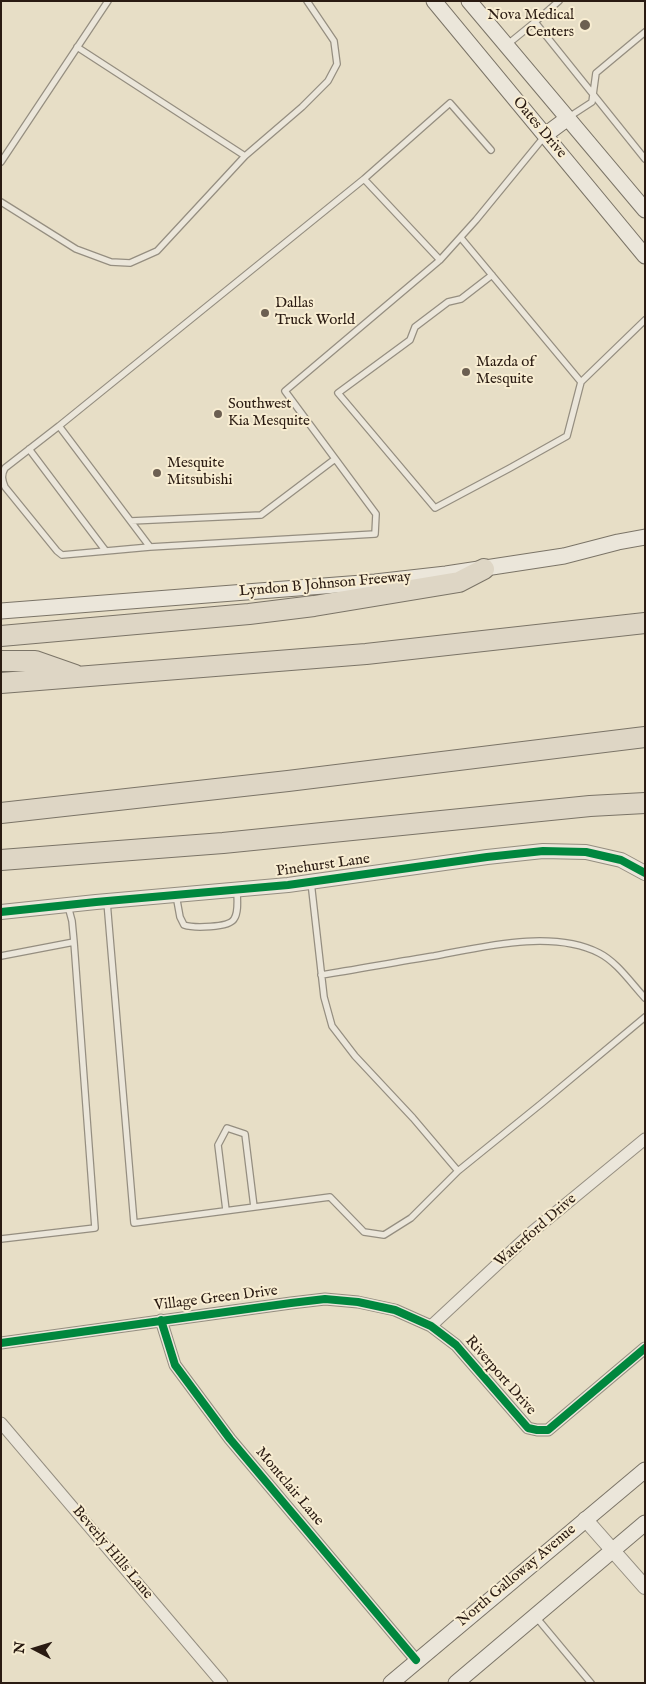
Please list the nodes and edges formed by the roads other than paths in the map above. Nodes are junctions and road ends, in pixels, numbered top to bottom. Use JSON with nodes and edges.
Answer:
{"nodes":[{"id":1,"x":108,"y":1,"type":"edge"},
{"id":2,"x":308,"y":1,"type":"edge"},
{"id":3,"x":434,"y":1,"type":"edge"},
{"id":4,"x":469,"y":1,"type":"edge"},
{"id":5,"x":559,"y":1,"type":"edge"},
{"id":6,"x":535,"y":22,"type":"junction"},
{"id":7,"x":644,"y":33,"type":"edge"},
{"id":8,"x":507,"y":45,"type":"junction"},
{"id":9,"x":77,"y":47,"type":"junction"},
{"id":10,"x":593,"y":94,"type":"junction"},
{"id":11,"x":568,"y":118,"type":"junction"},
{"id":12,"x":545,"y":135,"type":"junction"},
{"id":13,"x":491,"y":150,"type":"dead end"},
{"id":14,"x":245,"y":156,"type":"junction"},
{"id":15,"x":644,"y":158,"type":"edge"},
{"id":16,"x":1,"y":162,"type":"edge"},
{"id":17,"x":364,"y":178,"type":"junction"},
{"id":18,"x":1,"y":202,"type":"edge"},
{"id":19,"x":645,"y":210,"type":"edge"},
{"id":20,"x":460,"y":238,"type":"junction"},
{"id":21,"x":645,"y":256,"type":"edge"},
{"id":22,"x":440,"y":260,"type":"junction"},
{"id":23,"x":492,"y":275,"type":"junction"},
{"id":24,"x":645,"y":320,"type":"edge"},
{"id":25,"x":581,"y":382,"type":"junction"},
{"id":26,"x":60,"y":426,"type":"junction"},
{"id":27,"x":29,"y":449,"type":"junction"},
{"id":28,"x":335,"y":459,"type":"junction"},
{"id":29,"x":131,"y":521,"type":"junction"},
{"id":30,"x":645,"y":538,"type":"edge"},
{"id":31,"x":150,"y":547,"type":"junction"},
{"id":32,"x":105,"y":550,"type":"junction"},
{"id":33,"x":484,"y":569,"type":"junction"},
{"id":34,"x":1,"y":610,"type":"edge"},
{"id":35,"x":645,"y":623,"type":"edge"},
{"id":36,"x":1,"y":636,"type":"edge"},
{"id":37,"x":1,"y":661,"type":"edge"},
{"id":38,"x":82,"y":677,"type":"junction"},
{"id":39,"x":1,"y":683,"type":"edge"},
{"id":40,"x":645,"y":737,"type":"edge"},
{"id":41,"x":645,"y":803,"type":"edge"},
{"id":42,"x":1,"y":812,"type":"edge"},
{"id":43,"x":1,"y":860,"type":"edge"},
{"id":44,"x":645,"y":874,"type":"edge"},
{"id":45,"x":311,"y":882,"type":"junction"},
{"id":46,"x":238,"y":890,"type":"junction"},
{"id":47,"x":176,"y":895,"type":"junction"},
{"id":48,"x":107,"y":902,"type":"junction"},
{"id":49,"x":68,"y":906,"type":"junction"},
{"id":50,"x":1,"y":912,"type":"edge"},
{"id":51,"x":74,"y":942,"type":"junction"},
{"id":52,"x":1,"y":956,"type":"edge"},
{"id":53,"x":321,"y":975,"type":"junction"},
{"id":54,"x":645,"y":998,"type":"edge"},
{"id":55,"x":645,"y":1016,"type":"edge"},
{"id":56,"x":645,"y":1139,"type":"edge"},
{"id":57,"x":458,"y":1171,"type":"junction"},
{"id":58,"x":254,"y":1207,"type":"junction"},
{"id":59,"x":226,"y":1210,"type":"junction"},
{"id":60,"x":1,"y":1239,"type":"edge"},
{"id":61,"x":161,"y":1320,"type":"junction"},
{"id":62,"x":431,"y":1326,"type":"junction"},
{"id":63,"x":1,"y":1343,"type":"edge"},
{"id":64,"x":645,"y":1348,"type":"edge"},
{"id":65,"x":1,"y":1423,"type":"edge"},
{"id":66,"x":645,"y":1470,"type":"edge"},
{"id":67,"x":585,"y":1519,"type":"junction"},
{"id":68,"x":645,"y":1523,"type":"edge"},
{"id":69,"x":612,"y":1550,"type":"junction"},
{"id":70,"x":645,"y":1587,"type":"edge"},
{"id":71,"x":535,"y":1616,"type":"junction"},
{"id":72,"x":416,"y":1660,"type":"junction"},
{"id":73,"x":464,"y":1680,"type":"edge"},
{"id":74,"x":222,"y":1683,"type":"edge"},
{"id":75,"x":391,"y":1683,"type":"edge"},
{"id":76,"x":591,"y":1683,"type":"edge"}],
"edges":[{"from":1,"to":9,"type":"lane"},
{"from":2,"to":14,"type":"lane"},
{"from":3,"to":12,"type":"main road","name":"Oates Drive"},
{"from":4,"to":8,"type":"main road","name":"Oates Drive"},
{"from":5,"to":6,"type":"lane"},
{"from":6,"to":8,"type":"lane"},
{"from":6,"to":10,"type":"lane"},
{"from":7,"to":10,"type":"lane"},
{"from":8,"to":11,"type":"main road","name":"Oates Drive"},
{"from":9,"to":14,"type":"lane"},
{"from":9,"to":16,"type":"lane"},
{"from":10,"to":11,"type":"lane"},
{"from":10,"to":15,"type":"lane"},
{"from":11,"to":12,"type":"main road"},
{"from":11,"to":19,"type":"main road","name":"Oates Drive"},
{"from":12,"to":20,"type":"lane"},
{"from":12,"to":21,"type":"main road","name":"Oates Drive"},
{"from":13,"to":17,"type":"lane"},
{"from":14,"to":18,"type":"lane"},
{"from":17,"to":22,"type":"lane"},
{"from":17,"to":26,"type":"lane"},
{"from":20,"to":22,"type":"lane"},
{"from":20,"to":23,"type":"lane"},
{"from":22,"to":28,"type":"lane"},
{"from":23,"to":25,"type":"lane"},
{"from":23,"to":25,"type":"lane"},
{"from":24,"to":25,"type":"lane"},
{"from":26,"to":27,"type":"lane"},
{"from":26,"to":29,"type":"lane"},
{"from":27,"to":32,"type":"lane"},
{"from":27,"to":32,"type":"lane"},
{"from":28,"to":29,"type":"lane"},
{"from":28,"to":31,"type":"lane"},
{"from":29,"to":31,"type":"lane"},
{"from":30,"to":33,"type":"main road","name":"Lyndon B Johnson Freeway"},
{"from":31,"to":32,"type":"lane"},
{"from":33,"to":34,"type":"main road","name":"Lyndon B Johnson Freeway"},
{"from":33,"to":36,"type":"highway"},
{"from":35,"to":38,"type":"highway"},
{"from":37,"to":38,"type":"highway"},
{"from":38,"to":39,"type":"highway"},
{"from":40,"to":42,"type":"highway"},
{"from":41,"to":43,"type":"highway"},
{"from":44,"to":45,"type":"street","name":"Pinehurst Lane"},
{"from":45,"to":46,"type":"street","name":"Pinehurst Lane"},
{"from":45,"to":53,"type":"lane"},
{"from":46,"to":47,"type":"street","name":"Pinehurst Lane"},
{"from":46,"to":47,"type":"lane"},
{"from":47,"to":48,"type":"street","name":"Pinehurst Lane"},
{"from":48,"to":49,"type":"street","name":"Pinehurst Lane"},
{"from":48,"to":59,"type":"lane"},
{"from":49,"to":50,"type":"street","name":"Pinehurst Lane"},
{"from":49,"to":51,"type":"lane"},
{"from":51,"to":52,"type":"lane"},
{"from":51,"to":60,"type":"lane"},
{"from":53,"to":54,"type":"lane"},
{"from":53,"to":57,"type":"lane"},
{"from":55,"to":57,"type":"lane"},
{"from":56,"to":62,"type":"street","name":"Waterford Drive"},
{"from":57,"to":58,"type":"lane"},
{"from":58,"to":59,"type":"lane"},
{"from":58,"to":59,"type":"lane"},
{"from":61,"to":62,"type":"street","name":"Village Green Drive"},
{"from":61,"to":63,"type":"street","name":"Village Green Drive"},
{"from":61,"to":72,"type":"street","name":"Montclair Lane"},
{"from":62,"to":64,"type":"street","name":"Riverport Drive"},
{"from":65,"to":74,"type":"street","name":"Beverly Hills Lane"},
{"from":66,"to":67,"type":"main road","name":"North Galloway Avenue"},
{"from":67,"to":69,"type":"street"},
{"from":67,"to":72,"type":"main road","name":"North Galloway Avenue"},
{"from":68,"to":69,"type":"main road"},
{"from":69,"to":70,"type":"street"},
{"from":69,"to":71,"type":"main road"},
{"from":71,"to":73,"type":"main road"},
{"from":71,"to":76,"type":"lane"},
{"from":72,"to":75,"type":"main road","name":"North Galloway Avenue"}]}
